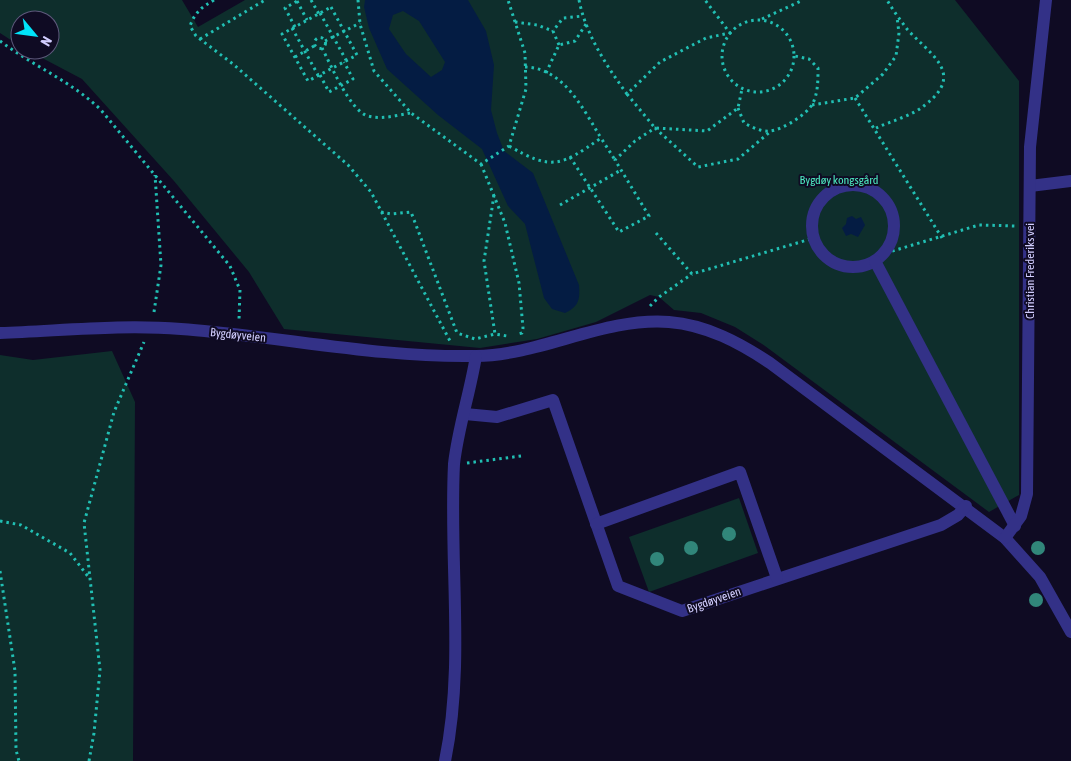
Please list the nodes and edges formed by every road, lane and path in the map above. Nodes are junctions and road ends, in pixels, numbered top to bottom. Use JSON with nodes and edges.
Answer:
{"nodes":[{"id":1,"x":214,"y":0,"type":"edge"},
{"id":2,"x":265,"y":0,"type":"edge"},
{"id":3,"x":297,"y":0,"type":"edge"},
{"id":4,"x":311,"y":0,"type":"edge"},
{"id":5,"x":358,"y":0,"type":"edge"},
{"id":6,"x":508,"y":0,"type":"edge"},
{"id":7,"x":579,"y":0,"type":"edge"},
{"id":8,"x":705,"y":0,"type":"edge"},
{"id":9,"x":803,"y":0,"type":"edge"},
{"id":10,"x":887,"y":0,"type":"edge"},
{"id":11,"x":1046,"y":0,"type":"edge"},
{"id":12,"x":320,"y":13,"type":"junction"},
{"id":13,"x":897,"y":14,"type":"junction"},
{"id":14,"x":582,"y":16,"type":"junction"},
{"id":15,"x":761,"y":19,"type":"junction"},
{"id":16,"x":307,"y":20,"type":"junction"},
{"id":17,"x":360,"y":22,"type":"junction"},
{"id":18,"x":515,"y":22,"type":"junction"},
{"id":19,"x":587,"y":26,"type":"junction"},
{"id":20,"x":293,"y":28,"type":"junction"},
{"id":21,"x":344,"y":31,"type":"junction"},
{"id":22,"x":553,"y":31,"type":"junction"},
{"id":23,"x":730,"y":33,"type":"junction"},
{"id":24,"x":333,"y":36,"type":"junction"},
{"id":25,"x":200,"y":39,"type":"junction"},
{"id":26,"x":0,"y":41,"type":"edge"},
{"id":27,"x":324,"y":41,"type":"junction"},
{"id":28,"x":560,"y":45,"type":"junction"},
{"id":29,"x":314,"y":46,"type":"junction"},
{"id":30,"x":322,"y":48,"type":"junction"},
{"id":31,"x":305,"y":51,"type":"junction"},
{"id":32,"x":794,"y":56,"type":"junction"},
{"id":33,"x":295,"y":57,"type":"junction"},
{"id":34,"x":345,"y":61,"type":"junction"},
{"id":35,"x":525,"y":67,"type":"junction"},
{"id":36,"x":332,"y":68,"type":"junction"},
{"id":37,"x":546,"y":73,"type":"junction"},
{"id":38,"x":319,"y":75,"type":"junction"},
{"id":39,"x":341,"y":85,"type":"junction"},
{"id":40,"x":742,"y":89,"type":"junction"},
{"id":41,"x":627,"y":94,"type":"junction"},
{"id":42,"x":855,"y":98,"type":"junction"},
{"id":43,"x":812,"y":105,"type":"junction"},
{"id":44,"x":738,"y":108,"type":"junction"},
{"id":45,"x":411,"y":113,"type":"junction"},
{"id":46,"x":655,"y":128,"type":"junction"},
{"id":47,"x":876,"y":128,"type":"junction"},
{"id":48,"x":771,"y":131,"type":"junction"},
{"id":49,"x":600,"y":138,"type":"junction"},
{"id":50,"x":509,"y":146,"type":"junction"},
{"id":51,"x":570,"y":157,"type":"junction"},
{"id":52,"x":615,"y":160,"type":"junction"},
{"id":53,"x":481,"y":164,"type":"junction"},
{"id":54,"x":621,"y":170,"type":"junction"},
{"id":55,"x":155,"y":174,"type":"junction"},
{"id":56,"x":1071,"y":181,"type":"edge"},
{"id":57,"x":1030,"y":186,"type":"junction"},
{"id":58,"x":590,"y":188,"type":"junction"},
{"id":59,"x":494,"y":195,"type":"junction"},
{"id":60,"x":560,"y":205,"type":"dead end"},
{"id":61,"x":381,"y":212,"type":"junction"},
{"id":62,"x":1030,"y":226,"type":"junction"},
{"id":63,"x":656,"y":233,"type":"dead end"},
{"id":64,"x":814,"y":238,"type":"junction"},
{"id":65,"x":942,"y":238,"type":"junction"},
{"id":66,"x":880,"y":257,"type":"junction"},
{"id":67,"x":692,"y":274,"type":"junction"},
{"id":68,"x":154,"y":312,"type":"dead end"},
{"id":69,"x":635,"y":323,"type":"junction"},
{"id":70,"x":0,"y":333,"type":"edge"},
{"id":71,"x":236,"y":334,"type":"junction"},
{"id":72,"x":495,"y":334,"type":"junction"},
{"id":73,"x":145,"y":340,"type":"dead end"},
{"id":74,"x":458,"y":356,"type":"junction"},
{"id":75,"x":476,"y":356,"type":"junction"},
{"id":76,"x":465,"y":414,"type":"junction"},
{"id":77,"x":521,"y":456,"type":"dead end"},
{"id":78,"x":454,"y":464,"type":"junction"},
{"id":79,"x":966,"y":506,"type":"junction"},
{"id":80,"x":0,"y":521,"type":"edge"},
{"id":81,"x":596,"y":524,"type":"junction"},
{"id":82,"x":1015,"y":526,"type":"junction"},
{"id":83,"x":1005,"y":538,"type":"junction"},
{"id":84,"x":0,"y":571,"type":"edge"},
{"id":85,"x":777,"y":578,"type":"junction"},
{"id":86,"x":90,"y":579,"type":"junction"},
{"id":87,"x":1071,"y":632,"type":"edge"},
{"id":88,"x":19,"y":761,"type":"edge"},
{"id":89,"x":89,"y":761,"type":"edge"},
{"id":90,"x":445,"y":761,"type":"edge"}],
"edges":[{"from":1,"to":25,"type":"path"},
{"from":2,"to":25,"type":"path"},
{"from":3,"to":16,"type":"path"},
{"from":3,"to":20,"type":"path"},
{"from":4,"to":12,"type":"path"},
{"from":5,"to":17,"type":"path"},
{"from":6,"to":18,"type":"path"},
{"from":7,"to":14,"type":"path"},
{"from":8,"to":23,"type":"path"},
{"from":9,"to":15,"type":"path"},
{"from":10,"to":13,"type":"path"},
{"from":11,"to":57,"type":"street","name":"Christian Frederiks vei"},
{"from":12,"to":16,"type":"path"},
{"from":12,"to":21,"type":"path"},
{"from":12,"to":24,"type":"path"},
{"from":13,"to":42,"type":"path"},
{"from":13,"to":47,"type":"path"},
{"from":14,"to":19,"type":"path"},
{"from":14,"to":22,"type":"path"},
{"from":15,"to":23,"type":"path"},
{"from":15,"to":32,"type":"path"},
{"from":16,"to":20,"type":"path"},
{"from":17,"to":21,"type":"path"},
{"from":17,"to":45,"type":"path"},
{"from":18,"to":22,"type":"path"},
{"from":18,"to":35,"type":"path"},
{"from":19,"to":28,"type":"path"},
{"from":19,"to":41,"type":"path"},
{"from":20,"to":31,"type":"path"},
{"from":20,"to":33,"type":"path"},
{"from":21,"to":24,"type":"path"},
{"from":21,"to":34,"type":"path"},
{"from":22,"to":28,"type":"path"},
{"from":23,"to":40,"type":"path"},
{"from":23,"to":41,"type":"path"},
{"from":24,"to":27,"type":"path"},
{"from":24,"to":34,"type":"path"},
{"from":25,"to":61,"type":"path"},
{"from":26,"to":55,"type":"path"},
{"from":27,"to":29,"type":"path"},
{"from":27,"to":30,"type":"path"},
{"from":28,"to":37,"type":"path"},
{"from":29,"to":30,"type":"path"},
{"from":29,"to":31,"type":"path"},
{"from":30,"to":36,"type":"path"},
{"from":31,"to":33,"type":"path"},
{"from":31,"to":38,"type":"path"},
{"from":32,"to":40,"type":"path"},
{"from":32,"to":43,"type":"path"},
{"from":33,"to":38,"type":"path"},
{"from":34,"to":36,"type":"path"},
{"from":34,"to":39,"type":"path"},
{"from":35,"to":37,"type":"path"},
{"from":35,"to":50,"type":"path"},
{"from":36,"to":38,"type":"path"},
{"from":36,"to":39,"type":"path"},
{"from":37,"to":49,"type":"path"},
{"from":38,"to":39,"type":"path"},
{"from":39,"to":45,"type":"path"},
{"from":40,"to":44,"type":"path"},
{"from":41,"to":46,"type":"path"},
{"from":42,"to":43,"type":"path"},
{"from":42,"to":47,"type":"path"},
{"from":43,"to":48,"type":"path"},
{"from":44,"to":46,"type":"path"},
{"from":44,"to":48,"type":"path"},
{"from":45,"to":53,"type":"path"},
{"from":46,"to":48,"type":"path"},
{"from":46,"to":52,"type":"path"},
{"from":47,"to":65,"type":"path"},
{"from":49,"to":51,"type":"path"},
{"from":49,"to":52,"type":"path"},
{"from":50,"to":51,"type":"path"},
{"from":50,"to":53,"type":"path"},
{"from":51,"to":58,"type":"path"},
{"from":52,"to":54,"type":"path"},
{"from":53,"to":59,"type":"path"},
{"from":54,"to":58,"type":"path"},
{"from":54,"to":58,"type":"path"},
{"from":55,"to":68,"type":"path"},
{"from":55,"to":71,"type":"path"},
{"from":56,"to":57,"type":"street"},
{"from":57,"to":62,"type":"street","name":"Christian Frederiks vei"},
{"from":58,"to":60,"type":"path"},
{"from":59,"to":72,"type":"path"},
{"from":59,"to":72,"type":"path"},
{"from":61,"to":72,"type":"path"},
{"from":61,"to":74,"type":"path"},
{"from":62,"to":65,"type":"path"},
{"from":62,"to":82,"type":"street","name":"Christian Frederiks vei"},
{"from":63,"to":67,"type":"path"},
{"from":64,"to":66,"type":"street"},
{"from":64,"to":66,"type":"street"},
{"from":64,"to":67,"type":"path"},
{"from":65,"to":66,"type":"path"},
{"from":66,"to":82,"type":"street"},
{"from":67,"to":69,"type":"path"},
{"from":69,"to":75,"type":"street","name":"Bygdøyveien"},
{"from":69,"to":79,"type":"street","name":"Bygdøyveien"},
{"from":70,"to":71,"type":"street","name":"Bygdøyveien"},
{"from":71,"to":74,"type":"street","name":"Bygdøyveien"},
{"from":73,"to":86,"type":"path"},
{"from":74,"to":75,"type":"street","name":"Bygdøyveien"},
{"from":75,"to":76,"type":"street"},
{"from":76,"to":78,"type":"street"},
{"from":76,"to":81,"type":"street","name":"Bygdøyveien"},
{"from":77,"to":78,"type":"path"},
{"from":78,"to":90,"type":"street"},
{"from":79,"to":83,"type":"street","name":"Bygdøyveien"},
{"from":79,"to":85,"type":"street","name":"Bygdøyveien"},
{"from":80,"to":86,"type":"path"},
{"from":81,"to":85,"type":"street","name":"Bygdøyveien"},
{"from":81,"to":85,"type":"street"},
{"from":82,"to":83,"type":"street","name":"Christian Frederiks vei"},
{"from":83,"to":87,"type":"street","name":"Bygdøyveien"},
{"from":84,"to":88,"type":"path"},
{"from":86,"to":89,"type":"path"}]}
